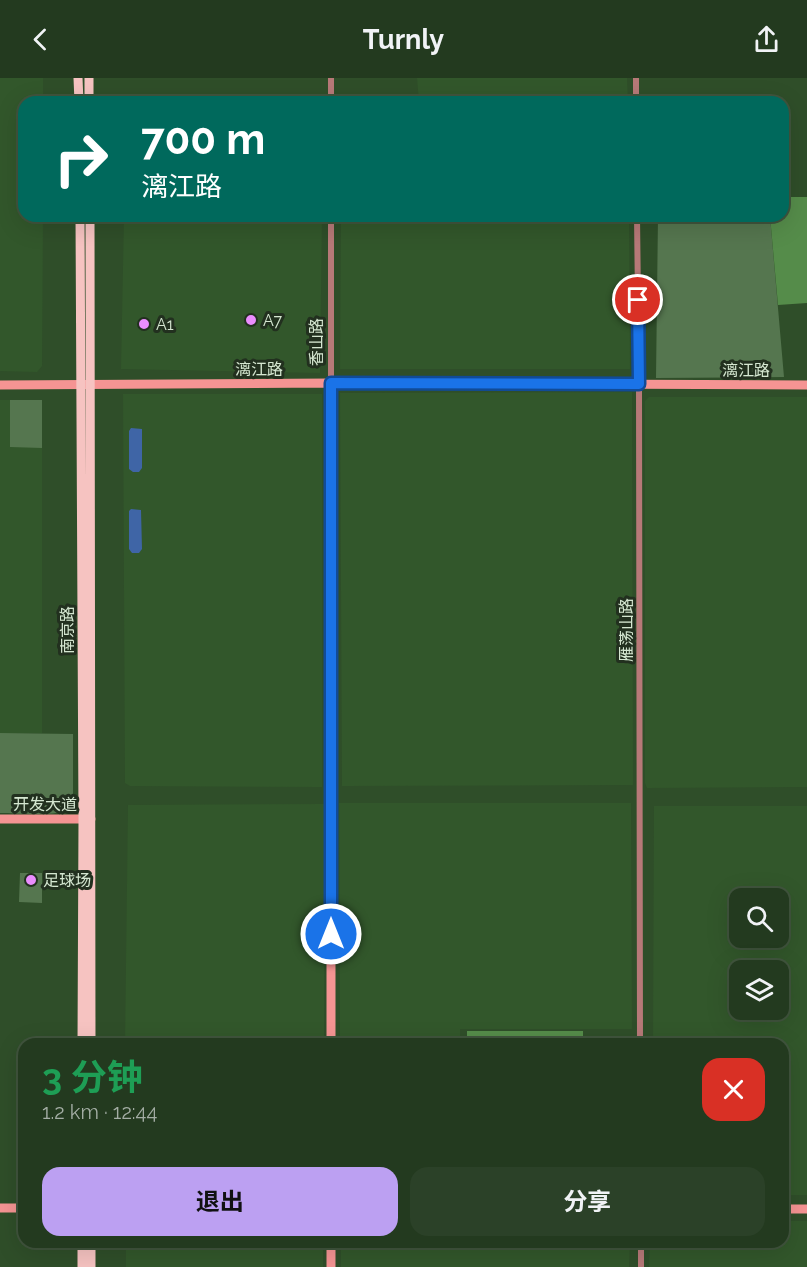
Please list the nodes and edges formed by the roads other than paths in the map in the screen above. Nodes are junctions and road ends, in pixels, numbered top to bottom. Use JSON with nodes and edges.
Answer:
{"nodes":[{"id":1,"x":78,"y":78,"type":"edge"},
{"id":2,"x":89,"y":78,"type":"edge"},
{"id":3,"x":331,"y":78,"type":"edge"},
{"id":4,"x":636,"y":78,"type":"edge"},
{"id":5,"x":79,"y":96,"type":"edge"},
{"id":6,"x":89,"y":96,"type":"edge"},
{"id":7,"x":331,"y":96,"type":"edge"},
{"id":8,"x":636,"y":96,"type":"edge"},
{"id":9,"x":80,"y":222,"type":"edge"},
{"id":10,"x":90,"y":222,"type":"edge"},
{"id":11,"x":331,"y":222,"type":"edge"},
{"id":12,"x":637,"y":222,"type":"edge"},
{"id":13,"x":90,"y":354,"type":"junction"},
{"id":14,"x":331,"y":383,"type":"junction"},
{"id":15,"x":639,"y":384,"type":"junction"},
{"id":16,"x":0,"y":385,"type":"edge"},
{"id":17,"x":86,"y":385,"type":"junction"},
{"id":18,"x":142,"y":385,"type":"junction"},
{"id":19,"x":807,"y":385,"type":"edge"},
{"id":20,"x":0,"y":819,"type":"edge"},
{"id":21,"x":87,"y":819,"type":"junction"},
{"id":22,"x":82,"y":1038,"type":"edge"},
{"id":23,"x":91,"y":1038,"type":"edge"},
{"id":24,"x":331,"y":1038,"type":"edge"},
{"id":25,"x":640,"y":1038,"type":"edge"},
{"id":26,"x":0,"y":1208,"type":"edge"},
{"id":27,"x":18,"y":1208,"type":"edge"},
{"id":28,"x":789,"y":1209,"type":"edge"},
{"id":29,"x":807,"y":1209,"type":"edge"},
{"id":30,"x":82,"y":1248,"type":"edge"},
{"id":31,"x":91,"y":1248,"type":"edge"},
{"id":32,"x":331,"y":1248,"type":"edge"},
{"id":33,"x":641,"y":1248,"type":"edge"},
{"id":34,"x":82,"y":1267,"type":"edge"},
{"id":35,"x":92,"y":1267,"type":"edge"},
{"id":36,"x":331,"y":1267,"type":"edge"},
{"id":37,"x":641,"y":1267,"type":"edge"}],
"edges":[{"from":1,"to":5,"type":"main road"},
{"from":2,"to":6,"type":"main road"},
{"from":3,"to":7,"type":"street"},
{"from":4,"to":8,"type":"street"},
{"from":9,"to":17,"type":"main road","name":"南京路"},
{"from":10,"to":13,"type":"main road","name":"南京路"},
{"from":11,"to":14,"type":"street","name":"香山路"},
{"from":12,"to":15,"type":"street","name":"雁荡山路"},
{"from":13,"to":17,"type":"main road","name":"南京路"},
{"from":13,"to":18,"type":"street"},
{"from":14,"to":15,"type":"street","name":"漓江路"},
{"from":14,"to":18,"type":"street","name":"漓江路"},
{"from":14,"to":24,"type":"street","name":"香山路"},
{"from":15,"to":19,"type":"street","name":"漓江路"},
{"from":15,"to":25,"type":"street","name":"雁荡山路"},
{"from":16,"to":17,"type":"street","name":"漓江路"},
{"from":17,"to":18,"type":"street","name":"漓江路"},
{"from":17,"to":21,"type":"main road","name":"南京路"},
{"from":20,"to":21,"type":"street","name":"开发大道"},
{"from":21,"to":22,"type":"main road","name":"南京路"},
{"from":21,"to":23,"type":"main road","name":"南京路"},
{"from":26,"to":27,"type":"street"},
{"from":28,"to":29,"type":"street"},
{"from":30,"to":34,"type":"main road"},
{"from":31,"to":35,"type":"main road"},
{"from":32,"to":36,"type":"street"},
{"from":33,"to":37,"type":"street"}]}
